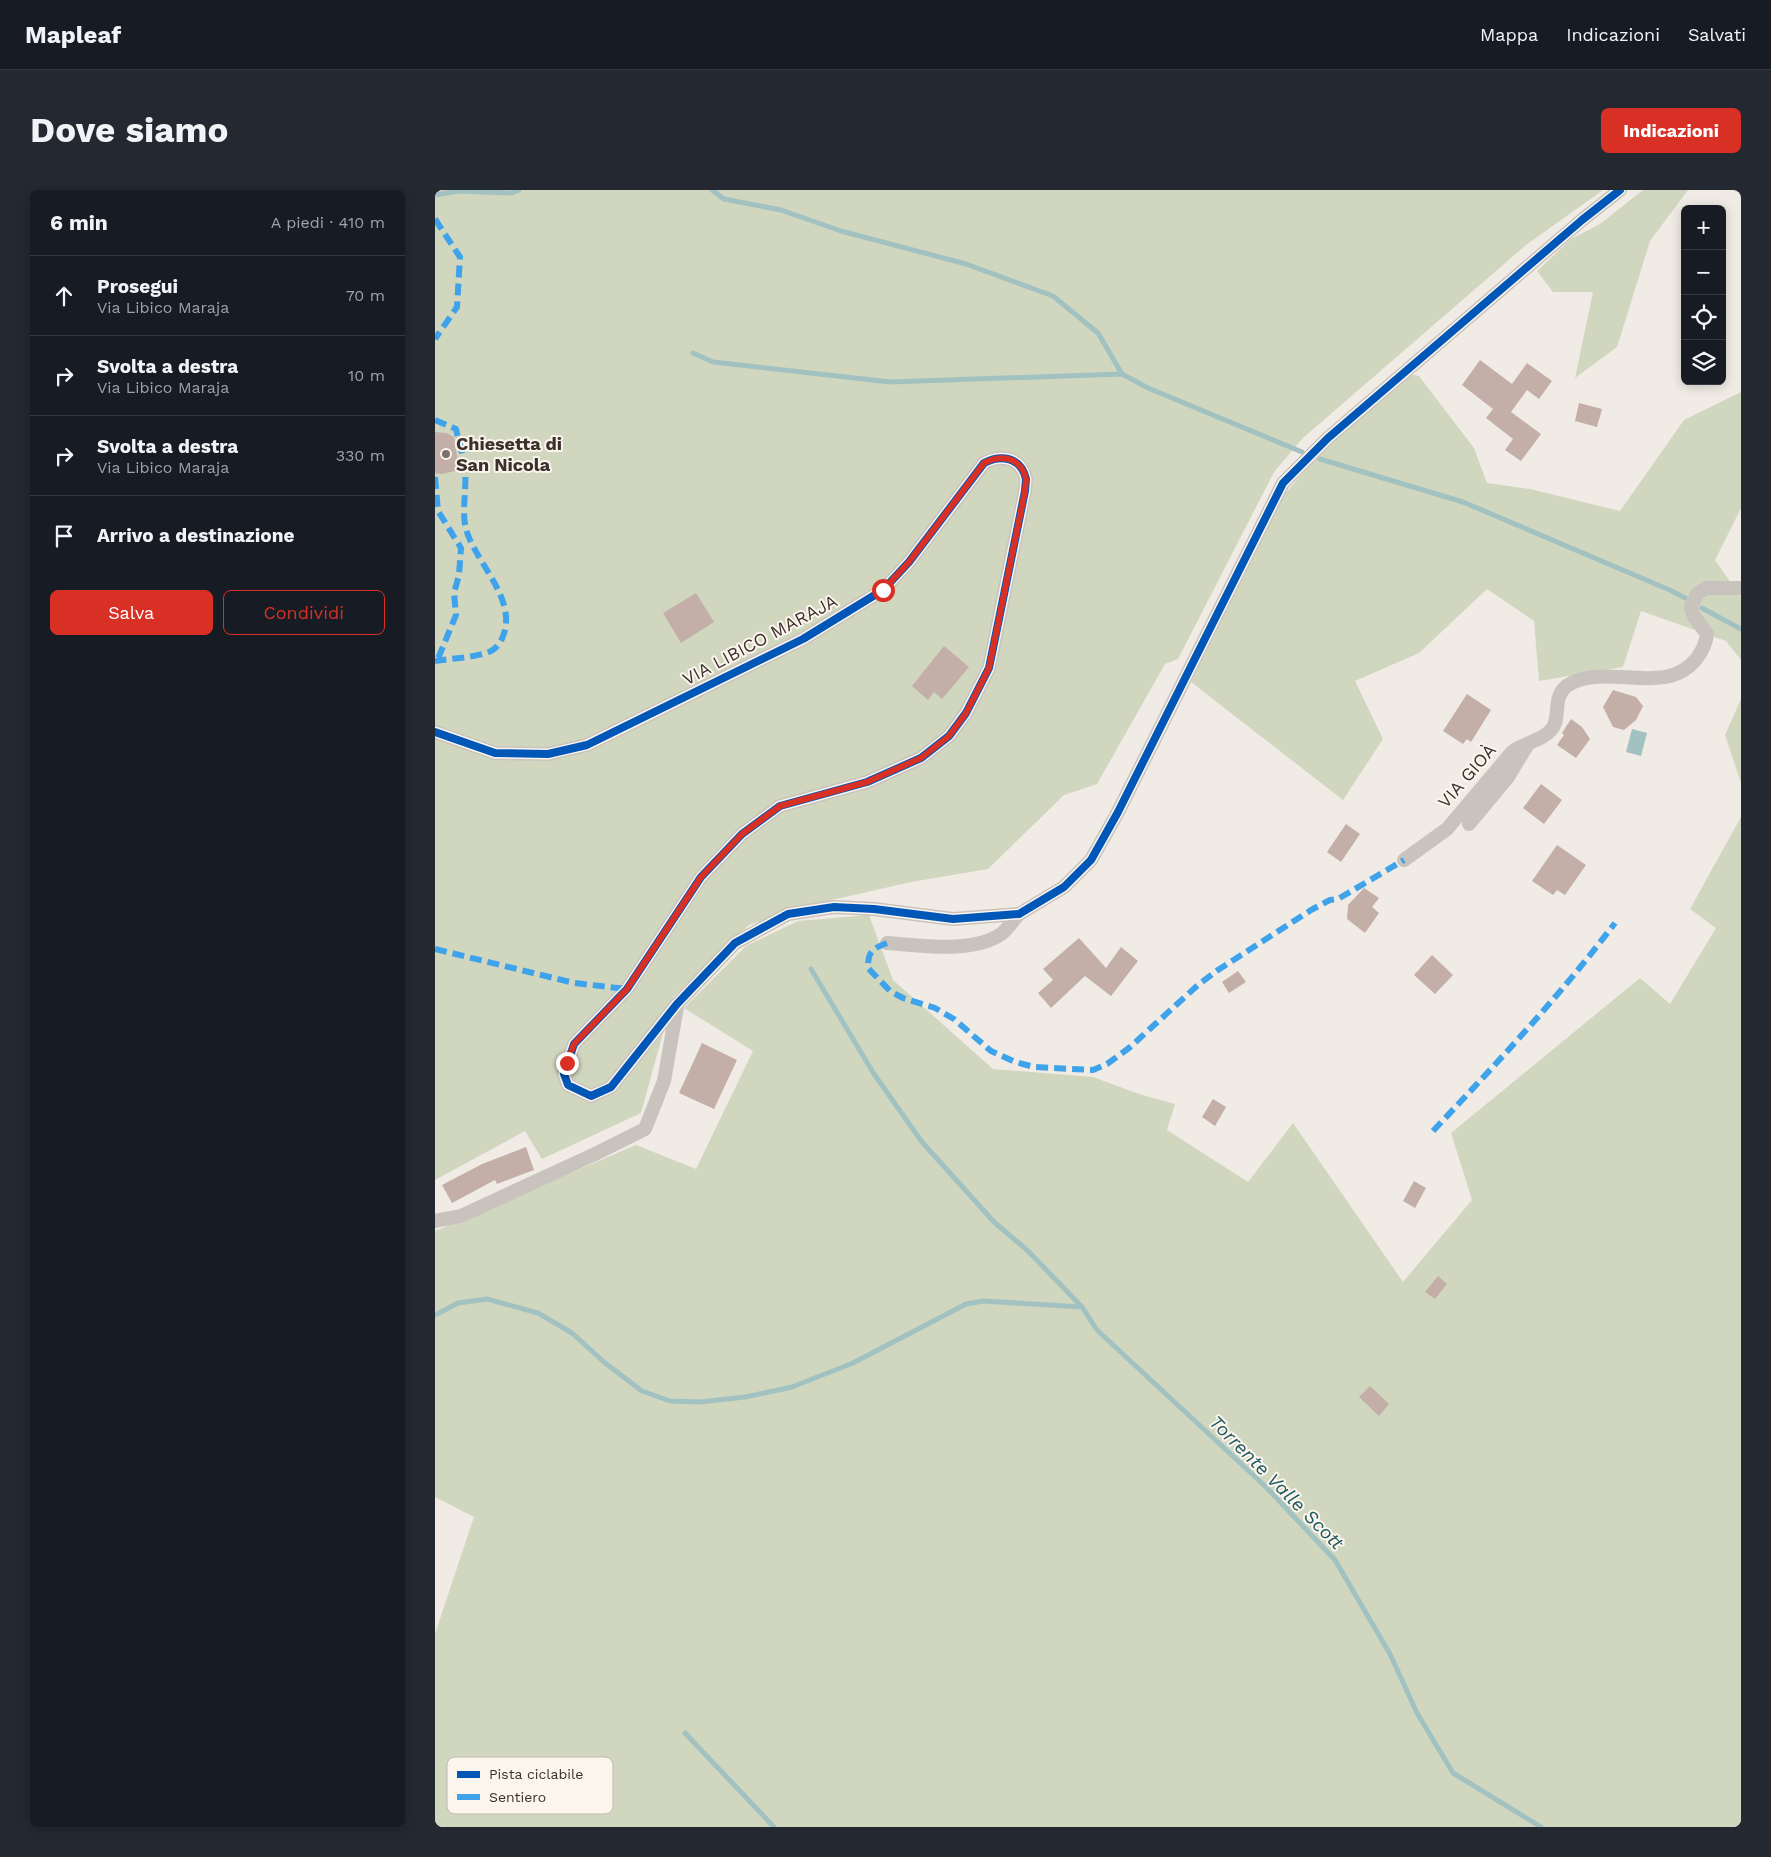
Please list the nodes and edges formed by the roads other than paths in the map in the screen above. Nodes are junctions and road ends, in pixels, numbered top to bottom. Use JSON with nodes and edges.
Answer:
{"nodes":[{"id":1,"x":1620,"y":190,"type":"edge"},
{"id":2,"x":1741,"y":588,"type":"edge"},
{"id":3,"x":435,"y":732,"type":"edge"},
{"id":4,"x":1530,"y":742,"type":"junction"},
{"id":5,"x":1469,"y":824,"type":"dead end"},
{"id":6,"x":1403,"y":860,"type":"dead end"},
{"id":7,"x":1019,"y":914,"type":"junction"},
{"id":8,"x":887,"y":943,"type":"dead end"},
{"id":9,"x":677,"y":1004,"type":"junction"},
{"id":10,"x":435,"y":1221,"type":"edge"}],
"edges":[{"from":1,"to":7,"type":"street"},
{"from":2,"to":4,"type":"street","name":"VIA GIOÀ"},
{"from":3,"to":9,"type":"street","name":"VIA LIBICO MARAJA"},
{"from":4,"to":5,"type":"street"},
{"from":4,"to":6,"type":"street","name":"VIA GIOÀ"},
{"from":7,"to":8,"type":"street"},
{"from":7,"to":9,"type":"street","name":"VIA LIBICO MARAJA"},
{"from":9,"to":10,"type":"street"}]}
